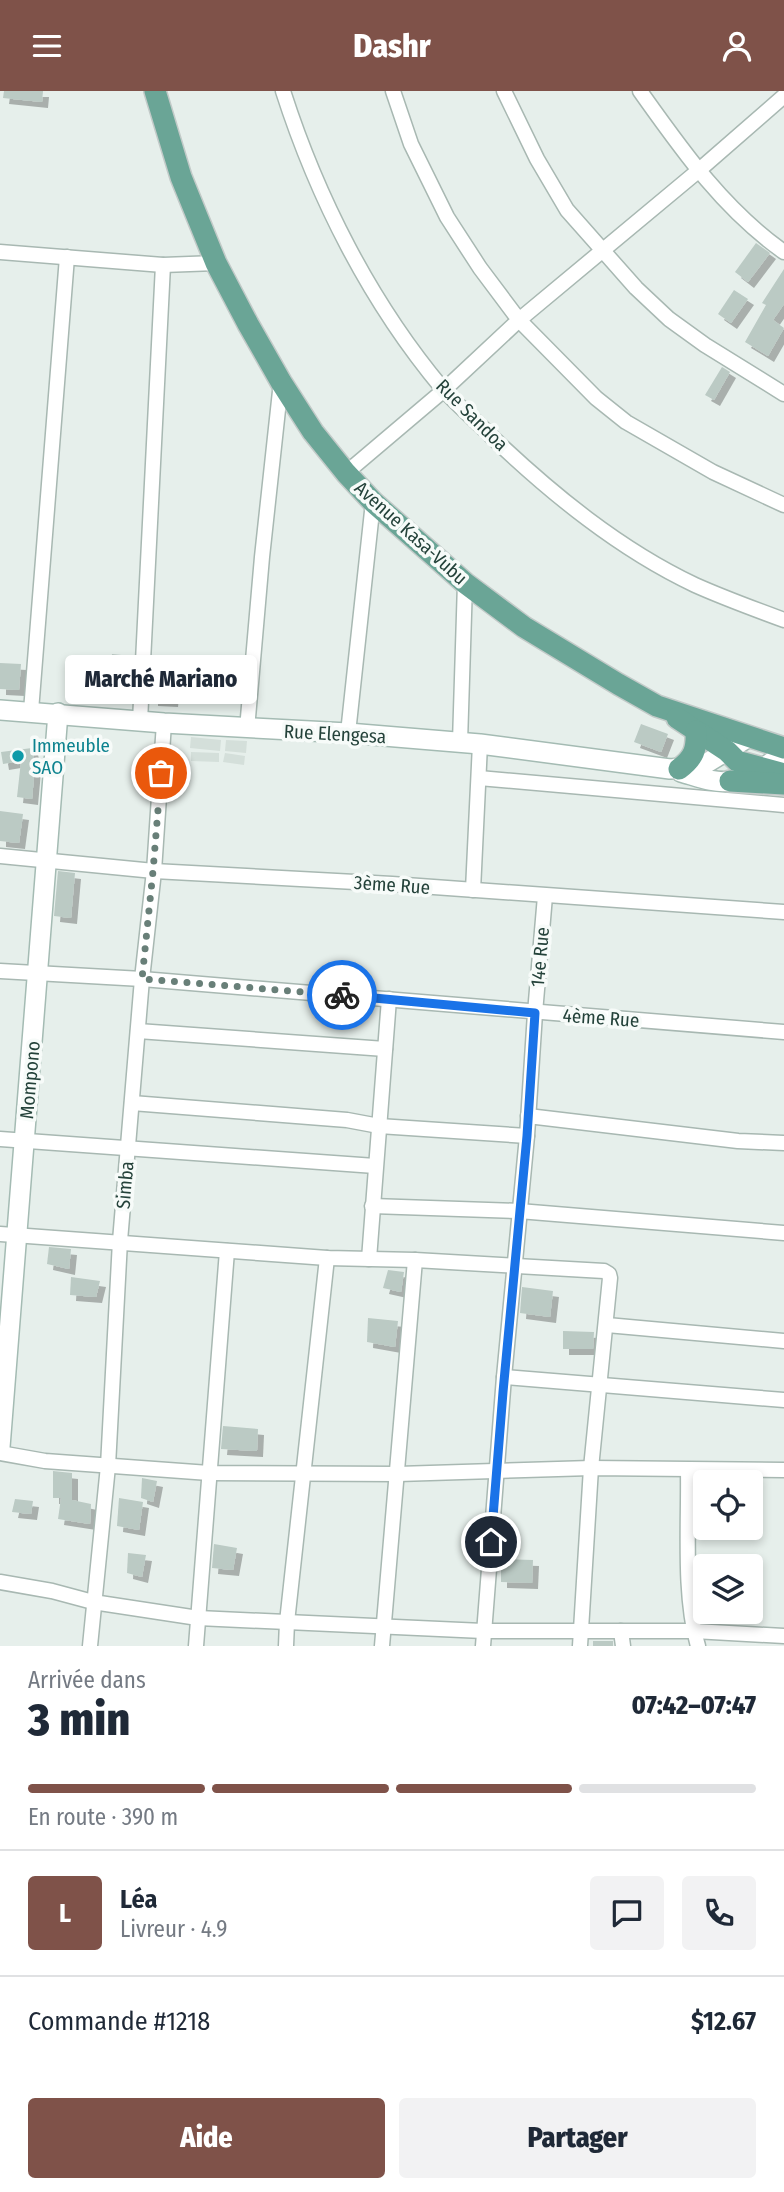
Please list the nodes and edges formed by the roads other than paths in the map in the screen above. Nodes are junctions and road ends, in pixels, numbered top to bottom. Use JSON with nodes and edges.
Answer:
{"nodes":[{"id":1,"x":155,"y":91,"type":"edge"},
{"id":2,"x":283,"y":91,"type":"edge"},
{"id":3,"x":393,"y":91,"type":"edge"},
{"id":4,"x":504,"y":91,"type":"edge"},
{"id":5,"x":640,"y":91,"type":"edge"},
{"id":6,"x":784,"y":96,"type":"edge"},
{"id":7,"x":698,"y":171,"type":"junction"},
{"id":8,"x":602,"y":250,"type":"junction"},
{"id":9,"x":0,"y":251,"type":"edge"},
{"id":10,"x":784,"y":251,"type":"edge"},
{"id":11,"x":67,"y":257,"type":"junction"},
{"id":12,"x":216,"y":263,"type":"junction"},
{"id":13,"x":163,"y":265,"type":"junction"},
{"id":14,"x":519,"y":320,"type":"junction"},
{"id":15,"x":281,"y":382,"type":"junction"},
{"id":16,"x":444,"y":390,"type":"junction"},
{"id":17,"x":784,"y":394,"type":"edge"},
{"id":18,"x":346,"y":473,"type":"junction"},
{"id":19,"x":373,"y":502,"type":"junction"},
{"id":20,"x":784,"y":505,"type":"edge"},
{"id":21,"x":466,"y":583,"type":"junction"},
{"id":22,"x":784,"y":620,"type":"edge"},
{"id":23,"x":657,"y":706,"type":"junction"},
{"id":24,"x":0,"y":709,"type":"edge"},
{"id":25,"x":31,"y":711,"type":"junction"},
{"id":26,"x":58,"y":713,"type":"junction"},
{"id":27,"x":140,"y":721,"type":"junction"},
{"id":28,"x":164,"y":723,"type":"junction"},
{"id":29,"x":247,"y":729,"type":"junction"},
{"id":30,"x":696,"y":731,"type":"junction"},
{"id":31,"x":348,"y":733,"type":"junction"},
{"id":32,"x":749,"y":737,"type":"junction"},
{"id":33,"x":460,"y":743,"type":"junction"},
{"id":34,"x":481,"y":744,"type":"junction"},
{"id":35,"x":727,"y":751,"type":"junction"},
{"id":36,"x":784,"y":751,"type":"edge"},
{"id":37,"x":674,"y":769,"type":"junction"},
{"id":38,"x":762,"y":769,"type":"junction"},
{"id":39,"x":784,"y":775,"type":"edge"},
{"id":40,"x":479,"y":778,"type":"junction"},
{"id":41,"x":730,"y":781,"type":"junction"},
{"id":42,"x":784,"y":784,"type":"edge"},
{"id":43,"x":784,"y":805,"type":"edge"},
{"id":44,"x":0,"y":856,"type":"edge"},
{"id":45,"x":47,"y":860,"type":"junction"},
{"id":46,"x":153,"y":871,"type":"junction"},
{"id":47,"x":473,"y":890,"type":"junction"},
{"id":48,"x":545,"y":896,"type":"junction"},
{"id":49,"x":784,"y":912,"type":"edge"},
{"id":50,"x":0,"y":971,"type":"edge"},
{"id":51,"x":39,"y":974,"type":"junction"},
{"id":52,"x":142,"y":979,"type":"junction"},
{"id":53,"x":389,"y":999,"type":"junction"},
{"id":54,"x":535,"y":1013,"type":"junction"},
{"id":55,"x":138,"y":1031,"type":"junction"},
{"id":56,"x":784,"y":1032,"type":"edge"},
{"id":57,"x":385,"y":1049,"type":"junction"},
{"id":58,"x":132,"y":1103,"type":"junction"},
{"id":59,"x":528,"y":1116,"type":"junction"},
{"id":60,"x":379,"y":1126,"type":"junction"},
{"id":61,"x":527,"y":1136,"type":"junction"},
{"id":62,"x":0,"y":1139,"type":"edge"},
{"id":63,"x":25,"y":1141,"type":"junction"},
{"id":64,"x":784,"y":1143,"type":"edge"},
{"id":65,"x":128,"y":1149,"type":"junction"},
{"id":66,"x":375,"y":1166,"type":"junction"},
{"id":67,"x":372,"y":1206,"type":"junction"},
{"id":68,"x":519,"y":1211,"type":"junction"},
{"id":69,"x":784,"y":1233,"type":"edge"},
{"id":70,"x":9,"y":1234,"type":"edge"},
{"id":71,"x":120,"y":1241,"type":"junction"},
{"id":72,"x":227,"y":1251,"type":"junction"},
{"id":73,"x":327,"y":1258,"type":"junction"},
{"id":74,"x":369,"y":1259,"type":"junction"},
{"id":75,"x":415,"y":1260,"type":"junction"},
{"id":76,"x":515,"y":1266,"type":"junction"},
{"id":77,"x":607,"y":1325,"type":"junction"},
{"id":78,"x":784,"y":1341,"type":"edge"},
{"id":79,"x":504,"y":1377,"type":"junction"},
{"id":80,"x":600,"y":1384,"type":"junction"},
{"id":81,"x":784,"y":1400,"type":"edge"},
{"id":82,"x":0,"y":1447,"type":"edge"},
{"id":83,"x":0,"y":1453,"type":"edge"},
{"id":84,"x":108,"y":1466,"type":"junction"},
{"id":85,"x":591,"y":1468,"type":"junction"},
{"id":86,"x":498,"y":1469,"type":"junction"},
{"id":87,"x":688,"y":1470,"type":"junction"},
{"id":88,"x":784,"y":1470,"type":"edge"},
{"id":89,"x":209,"y":1473,"type":"junction"},
{"id":90,"x":302,"y":1473,"type":"junction"},
{"id":91,"x":398,"y":1474,"type":"junction"},
{"id":92,"x":0,"y":1582,"type":"edge"},
{"id":93,"x":93,"y":1602,"type":"junction"},
{"id":94,"x":198,"y":1618,"type":"junction"},
{"id":95,"x":287,"y":1622,"type":"junction"},
{"id":96,"x":383,"y":1626,"type":"junction"},
{"id":97,"x":580,"y":1630,"type":"junction"},
{"id":98,"x":621,"y":1630,"type":"junction"},
{"id":99,"x":694,"y":1631,"type":"junction"},
{"id":100,"x":784,"y":1636,"type":"edge"},
{"id":101,"x":483,"y":1639,"type":"edge"},
{"id":102,"x":90,"y":1646,"type":"edge"},
{"id":103,"x":196,"y":1646,"type":"edge"},
{"id":104,"x":286,"y":1646,"type":"edge"},
{"id":105,"x":382,"y":1646,"type":"edge"},
{"id":106,"x":580,"y":1646,"type":"edge"},
{"id":107,"x":623,"y":1646,"type":"edge"},
{"id":108,"x":698,"y":1646,"type":"edge"}],
"edges":[{"from":1,"to":12,"type":"main road","name":"Avenue Kasa-Vubu"},
{"from":2,"to":16,"type":"street","name":"Rue Sandoa"},
{"from":3,"to":14,"type":"street"},
{"from":4,"to":8,"type":"street"},
{"from":5,"to":7,"type":"street"},
{"from":6,"to":7,"type":"street"},
{"from":7,"to":8,"type":"street"},
{"from":7,"to":10,"type":"street"},
{"from":8,"to":14,"type":"street"},
{"from":8,"to":17,"type":"street"},
{"from":9,"to":11,"type":"street"},
{"from":11,"to":13,"type":"street"},
{"from":11,"to":25,"type":"street"},
{"from":12,"to":13,"type":"street"},
{"from":12,"to":15,"type":"main road","name":"Avenue Kasa-Vubu"},
{"from":13,"to":27,"type":"street"},
{"from":14,"to":16,"type":"street"},
{"from":14,"to":20,"type":"street"},
{"from":15,"to":18,"type":"main road","name":"Avenue Kasa-Vubu"},
{"from":15,"to":29,"type":"street"},
{"from":16,"to":18,"type":"street"},
{"from":16,"to":22,"type":"street","name":"Rue Sandoa"},
{"from":18,"to":19,"type":"main road","name":"Avenue Kasa-Vubu"},
{"from":19,"to":21,"type":"main road","name":"Avenue Kasa-Vubu"},
{"from":19,"to":31,"type":"street"},
{"from":21,"to":23,"type":"main road","name":"Avenue Kasa-Vubu"},
{"from":21,"to":33,"type":"street"},
{"from":23,"to":30,"type":"main road"},
{"from":23,"to":32,"type":"main road","name":"Avenue Kasa-Vubu"},
{"from":24,"to":25,"type":"street","name":"Rue Elengesa"},
{"from":25,"to":26,"type":"street","name":"Rue Elengesa"},
{"from":26,"to":27,"type":"street","name":"Rue Elengesa"},
{"from":26,"to":45,"type":"street","name":"Mompono"},
{"from":27,"to":28,"type":"street","name":"Rue Elengesa"},
{"from":28,"to":29,"type":"street","name":"Rue Elengesa"},
{"from":28,"to":46,"type":"street","name":"Simba"},
{"from":29,"to":31,"type":"street","name":"Rue Elengesa"},
{"from":30,"to":35,"type":"main road"},
{"from":30,"to":37,"type":"main road"},
{"from":31,"to":33,"type":"street","name":"Rue Elengesa"},
{"from":32,"to":35,"type":"street"},
{"from":32,"to":36,"type":"main road","name":"Avenue Kasa-Vubu"},
{"from":33,"to":34,"type":"street","name":"Rue Elengesa"},
{"from":34,"to":37,"type":"street","name":"Rue Elengesa"},
{"from":34,"to":40,"type":"street"},
{"from":35,"to":37,"type":"street"},
{"from":35,"to":38,"type":"main road"},
{"from":36,"to":38,"type":"street"},
{"from":37,"to":41,"type":"street"},
{"from":38,"to":39,"type":"main road"},
{"from":38,"to":41,"type":"street"},
{"from":40,"to":43,"type":"street"},
{"from":40,"to":47,"type":"street"},
{"from":41,"to":42,"type":"main road"},
{"from":44,"to":45,"type":"street","name":"3ème Rue"},
{"from":45,"to":46,"type":"street","name":"3ème Rue"},
{"from":45,"to":51,"type":"street","name":"Mompono"},
{"from":46,"to":47,"type":"street","name":"3ème Rue"},
{"from":46,"to":52,"type":"street","name":"Simba"},
{"from":47,"to":48,"type":"street","name":"3ème Rue"},
{"from":48,"to":49,"type":"street","name":"3ème Rue"},
{"from":48,"to":54,"type":"street","name":"14e Rue"},
{"from":50,"to":51,"type":"street","name":"4ème Rue"},
{"from":51,"to":52,"type":"street","name":"4ème Rue"},
{"from":51,"to":63,"type":"street","name":"Mompono"},
{"from":52,"to":53,"type":"street","name":"4ème Rue"},
{"from":52,"to":55,"type":"street","name":"Simba"},
{"from":53,"to":54,"type":"street","name":"4ème Rue"},
{"from":53,"to":57,"type":"street"},
{"from":54,"to":56,"type":"street","name":"4ème Rue"},
{"from":54,"to":59,"type":"street","name":"14e Rue"},
{"from":55,"to":57,"type":"street"},
{"from":55,"to":58,"type":"street","name":"Simba"},
{"from":57,"to":60,"type":"street"},
{"from":58,"to":60,"type":"street"},
{"from":58,"to":65,"type":"street","name":"Simba"},
{"from":59,"to":61,"type":"street","name":"14e Rue"},
{"from":59,"to":64,"type":"street"},
{"from":60,"to":61,"type":"street"},
{"from":60,"to":66,"type":"street"},
{"from":61,"to":68,"type":"street","name":"14e Rue"},
{"from":62,"to":63,"type":"street"},
{"from":63,"to":65,"type":"street"},
{"from":63,"to":70,"type":"street","name":"Mompono"},
{"from":65,"to":66,"type":"street"},
{"from":65,"to":71,"type":"street","name":"Simba"},
{"from":66,"to":67,"type":"street"},
{"from":67,"to":68,"type":"street"},
{"from":67,"to":74,"type":"street"},
{"from":68,"to":69,"type":"street"},
{"from":68,"to":76,"type":"street","name":"14e Rue"},
{"from":70,"to":71,"type":"street"},
{"from":70,"to":82,"type":"street","name":"Mompono"},
{"from":71,"to":72,"type":"street"},
{"from":71,"to":84,"type":"street","name":"Simba"},
{"from":72,"to":73,"type":"street"},
{"from":72,"to":89,"type":"street"},
{"from":73,"to":74,"type":"street"},
{"from":73,"to":90,"type":"street"},
{"from":74,"to":75,"type":"street"},
{"from":75,"to":76,"type":"street"},
{"from":75,"to":91,"type":"street"},
{"from":76,"to":77,"type":"street"},
{"from":76,"to":79,"type":"street","name":"14e Rue"},
{"from":77,"to":78,"type":"street"},
{"from":77,"to":80,"type":"street"},
{"from":79,"to":80,"type":"street"},
{"from":79,"to":86,"type":"street","name":"14e Rue"},
{"from":80,"to":81,"type":"street"},
{"from":80,"to":85,"type":"street"},
{"from":83,"to":84,"type":"street"},
{"from":84,"to":89,"type":"street"},
{"from":84,"to":93,"type":"street","name":"Simba"},
{"from":85,"to":86,"type":"street"},
{"from":85,"to":87,"type":"street"},
{"from":85,"to":97,"type":"street"},
{"from":86,"to":91,"type":"street"},
{"from":86,"to":101,"type":"street","name":"14e Rue"},
{"from":87,"to":88,"type":"street"},
{"from":87,"to":99,"type":"street"},
{"from":89,"to":90,"type":"street"},
{"from":89,"to":94,"type":"street"},
{"from":90,"to":91,"type":"street"},
{"from":90,"to":95,"type":"street"},
{"from":91,"to":96,"type":"street"},
{"from":92,"to":93,"type":"street"},
{"from":93,"to":94,"type":"street"},
{"from":93,"to":102,"type":"street","name":"Simba"},
{"from":94,"to":95,"type":"street"},
{"from":94,"to":103,"type":"street"},
{"from":95,"to":96,"type":"street"},
{"from":95,"to":104,"type":"street"},
{"from":96,"to":101,"type":"street"},
{"from":96,"to":105,"type":"street"},
{"from":97,"to":98,"type":"street"},
{"from":97,"to":101,"type":"street"},
{"from":97,"to":106,"type":"street"},
{"from":98,"to":99,"type":"street"},
{"from":98,"to":107,"type":"street"},
{"from":99,"to":100,"type":"street"},
{"from":99,"to":108,"type":"street"}]}
